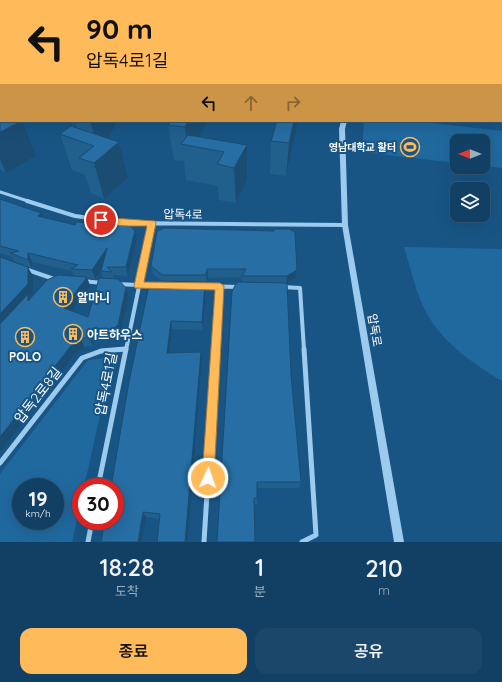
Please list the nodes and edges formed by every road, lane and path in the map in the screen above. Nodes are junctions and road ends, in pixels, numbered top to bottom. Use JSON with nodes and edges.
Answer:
{"nodes":[{"id":1,"x":344,"y":122,"type":"edge"},
{"id":2,"x":0,"y":192,"type":"edge"},
{"id":3,"x":152,"y":223,"type":"junction"},
{"id":4,"x":345,"y":225,"type":"junction"},
{"id":5,"x":22,"y":268,"type":"edge"},
{"id":6,"x":51,"y":279,"type":"junction"},
{"id":7,"x":58,"y":279,"type":"edge"},
{"id":8,"x":80,"y":281,"type":"edge"},
{"id":9,"x":46,"y":284,"type":"edge"},
{"id":10,"x":139,"y":286,"type":"junction"},
{"id":11,"x":161,"y":286,"type":"edge"},
{"id":12,"x":198,"y":286,"type":"edge"},
{"id":13,"x":220,"y":286,"type":"junction"},
{"id":14,"x":242,"y":287,"type":"edge"},
{"id":15,"x":278,"y":287,"type":"edge"},
{"id":16,"x":126,"y":349,"type":"junction"},
{"id":17,"x":0,"y":463,"type":"edge"},
{"id":18,"x":100,"y":478,"type":"edge"},
{"id":19,"x":90,"y":530,"type":"edge"},
{"id":20,"x":88,"y":542,"type":"edge"},
{"id":21,"x":204,"y":542,"type":"edge"},
{"id":22,"x":302,"y":542,"type":"edge"},
{"id":23,"x":399,"y":542,"type":"edge"}],
"edges":[{"from":1,"to":4,"type":"street","name":"압독로"},
{"from":2,"to":3,"type":"street","name":"압독4로"},
{"from":3,"to":4,"type":"street","name":"압독4로"},
{"from":3,"to":10,"type":"street","name":"압독4로1길"},
{"from":4,"to":23,"type":"street","name":"압독로"},
{"from":5,"to":6,"type":"street"},
{"from":6,"to":7,"type":"street"},
{"from":6,"to":9,"type":"street"},
{"from":8,"to":10,"type":"street"},
{"from":10,"to":11,"type":"street"},
{"from":10,"to":16,"type":"street","name":"압독4로1길"},
{"from":12,"to":13,"type":"street"},
{"from":13,"to":14,"type":"street"},
{"from":13,"to":21,"type":"street"},
{"from":15,"to":22,"type":"street"},
{"from":16,"to":17,"type":"street","name":"압독2로8길"},
{"from":16,"to":18,"type":"street","name":"압독4로1길"},
{"from":19,"to":20,"type":"street"}]}
